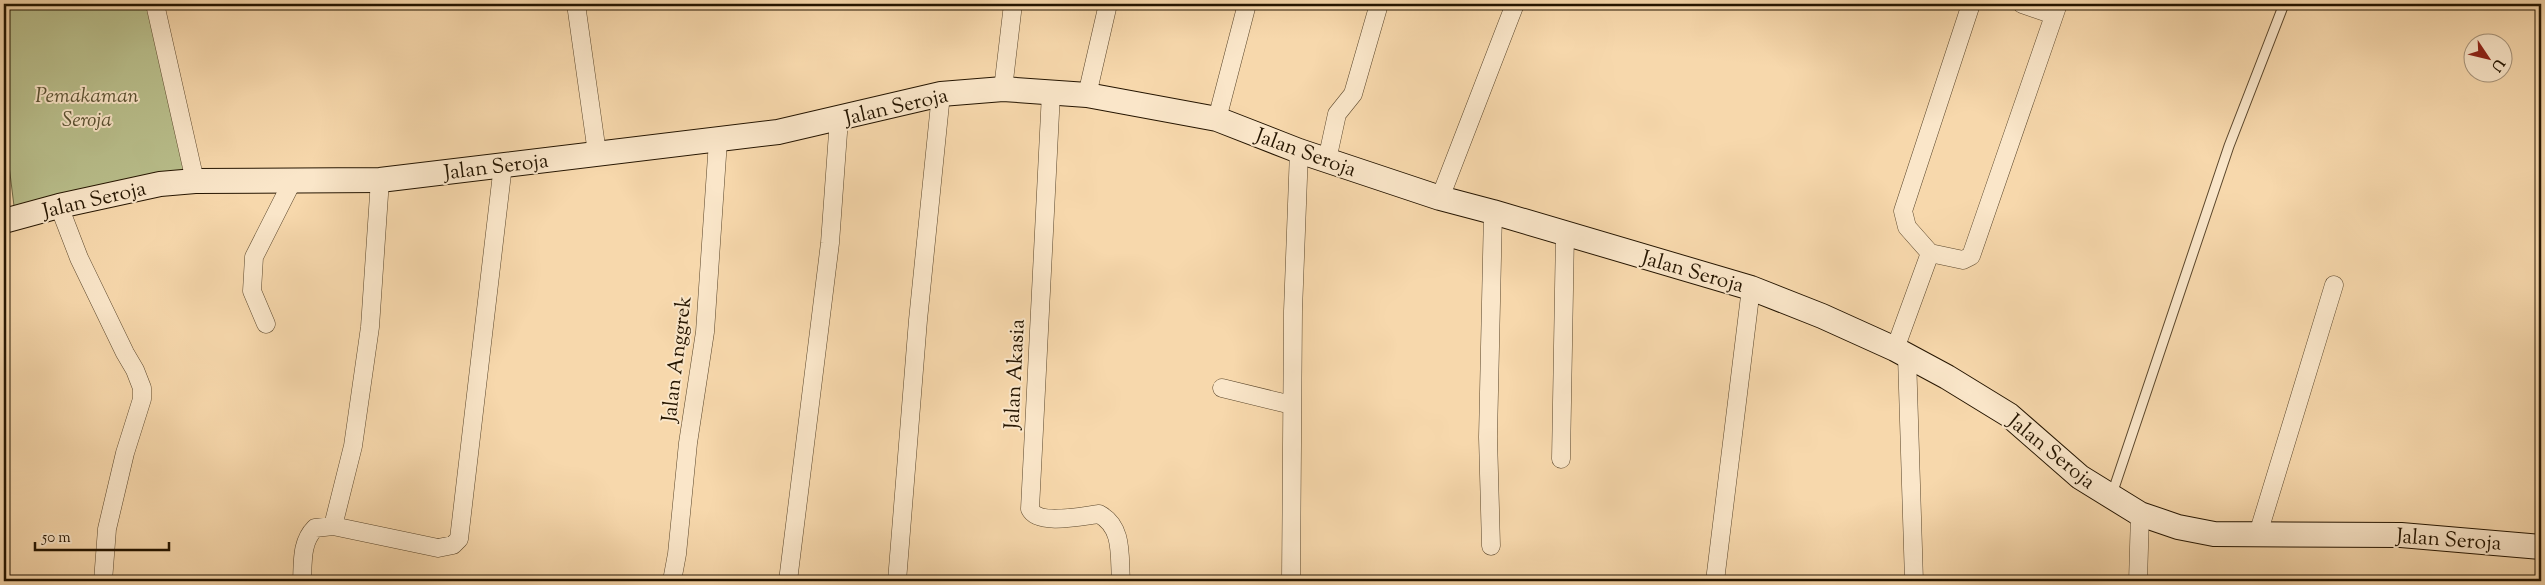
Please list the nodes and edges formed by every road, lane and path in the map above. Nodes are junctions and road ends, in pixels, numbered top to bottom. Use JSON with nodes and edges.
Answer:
{"nodes":[{"id":1,"x":156,"y":4,"type":"edge"},
{"id":2,"x":576,"y":4,"type":"edge"},
{"id":3,"x":1013,"y":4,"type":"edge"},
{"id":4,"x":1108,"y":4,"type":"edge"},
{"id":5,"x":1247,"y":4,"type":"edge"},
{"id":6,"x":1378,"y":4,"type":"edge"},
{"id":7,"x":1515,"y":4,"type":"edge"},
{"id":8,"x":1971,"y":4,"type":"edge"},
{"id":9,"x":2022,"y":4,"type":"edge"},
{"id":10,"x":2284,"y":4,"type":"edge"},
{"id":11,"x":2056,"y":10,"type":"edge"},
{"id":12,"x":1003,"y":89,"type":"junction"},
{"id":13,"x":1051,"y":92,"type":"junction"},
{"id":14,"x":941,"y":94,"type":"junction"},
{"id":15,"x":1087,"y":95,"type":"junction"},
{"id":16,"x":839,"y":119,"type":"junction"},
{"id":17,"x":1217,"y":119,"type":"junction"},
{"id":18,"x":718,"y":141,"type":"junction"},
{"id":19,"x":1299,"y":151,"type":"junction"},
{"id":20,"x":597,"y":153,"type":"junction"},
{"id":21,"x":1327,"y":160,"type":"junction"},
{"id":22,"x":503,"y":165,"type":"junction"},
{"id":23,"x":293,"y":180,"type":"junction"},
{"id":24,"x":380,"y":180,"type":"junction"},
{"id":25,"x":195,"y":181,"type":"junction"},
{"id":26,"x":1440,"y":198,"type":"junction"},
{"id":27,"x":59,"y":206,"type":"junction"},
{"id":28,"x":1493,"y":212,"type":"junction"},
{"id":29,"x":4,"y":222,"type":"edge"},
{"id":30,"x":1565,"y":233,"type":"junction"},
{"id":31,"x":1930,"y":253,"type":"junction"},
{"id":32,"x":2334,"y":285,"type":"dead end"},
{"id":33,"x":1751,"y":288,"type":"junction"},
{"id":34,"x":266,"y":324,"type":"dead end"},
{"id":35,"x":1901,"y":353,"type":"junction"},
{"id":36,"x":1222,"y":388,"type":"dead end"},
{"id":37,"x":1292,"y":405,"type":"junction"},
{"id":38,"x":1561,"y":459,"type":"dead end"},
{"id":39,"x":2111,"y":497,"type":"junction"},
{"id":40,"x":2140,"y":514,"type":"junction"},
{"id":41,"x":333,"y":526,"type":"junction"},
{"id":42,"x":2258,"y":534,"type":"junction"},
{"id":43,"x":1491,"y":546,"type":"dead end"},
{"id":44,"x":2541,"y":547,"type":"edge"},
{"id":45,"x":103,"y":581,"type":"edge"},
{"id":46,"x":302,"y":581,"type":"edge"},
{"id":47,"x":672,"y":581,"type":"edge"},
{"id":48,"x":788,"y":581,"type":"edge"},
{"id":49,"x":897,"y":581,"type":"edge"},
{"id":50,"x":1121,"y":581,"type":"edge"},
{"id":51,"x":1291,"y":581,"type":"edge"},
{"id":52,"x":1715,"y":581,"type":"edge"},
{"id":53,"x":1914,"y":581,"type":"edge"},
{"id":54,"x":2138,"y":581,"type":"edge"}],
"edges":[{"from":1,"to":25,"type":"street"},
{"from":2,"to":20,"type":"street"},
{"from":3,"to":12,"type":"street"},
{"from":4,"to":15,"type":"street"},
{"from":5,"to":17,"type":"street"},
{"from":6,"to":21,"type":"street"},
{"from":7,"to":26,"type":"street"},
{"from":8,"to":31,"type":"street"},
{"from":9,"to":11,"type":"street"},
{"from":10,"to":39,"type":"lane"},
{"from":11,"to":31,"type":"street"},
{"from":12,"to":13,"type":"street","name":"Jalan Seroja"},
{"from":12,"to":14,"type":"street","name":"Jalan Seroja"},
{"from":13,"to":15,"type":"street","name":"Jalan Seroja"},
{"from":13,"to":50,"type":"street","name":"Jalan Akasia"},
{"from":14,"to":16,"type":"street","name":"Jalan Seroja"},
{"from":14,"to":49,"type":"street"},
{"from":15,"to":17,"type":"street","name":"Jalan Seroja"},
{"from":16,"to":18,"type":"street","name":"Jalan Seroja"},
{"from":16,"to":48,"type":"street"},
{"from":17,"to":19,"type":"street","name":"Jalan Seroja"},
{"from":18,"to":20,"type":"street","name":"Jalan Seroja"},
{"from":18,"to":47,"type":"street","name":"Jalan Anggrek"},
{"from":19,"to":21,"type":"street","name":"Jalan Seroja"},
{"from":19,"to":37,"type":"street"},
{"from":20,"to":22,"type":"street","name":"Jalan Seroja"},
{"from":21,"to":26,"type":"street","name":"Jalan Seroja"},
{"from":22,"to":24,"type":"street","name":"Jalan Seroja"},
{"from":22,"to":41,"type":"street"},
{"from":23,"to":24,"type":"street","name":"Jalan Seroja"},
{"from":23,"to":25,"type":"street","name":"Jalan Seroja"},
{"from":23,"to":34,"type":"street"},
{"from":24,"to":41,"type":"street"},
{"from":25,"to":27,"type":"street","name":"Jalan Seroja"},
{"from":26,"to":28,"type":"street","name":"Jalan Seroja"},
{"from":27,"to":29,"type":"street","name":"Jalan Seroja"},
{"from":27,"to":45,"type":"street"},
{"from":28,"to":30,"type":"street","name":"Jalan Seroja"},
{"from":28,"to":43,"type":"street"},
{"from":30,"to":33,"type":"street","name":"Jalan Seroja"},
{"from":30,"to":38,"type":"street"},
{"from":31,"to":35,"type":"street"},
{"from":32,"to":42,"type":"street"},
{"from":33,"to":35,"type":"street","name":"Jalan Seroja"},
{"from":33,"to":52,"type":"street"},
{"from":35,"to":39,"type":"street","name":"Jalan Seroja"},
{"from":35,"to":53,"type":"street"},
{"from":36,"to":37,"type":"street"},
{"from":37,"to":51,"type":"street"},
{"from":39,"to":40,"type":"street","name":"Jalan Seroja"},
{"from":40,"to":42,"type":"street","name":"Jalan Seroja"},
{"from":40,"to":54,"type":"street"},
{"from":41,"to":46,"type":"street"},
{"from":42,"to":44,"type":"street","name":"Jalan Seroja"}]}
